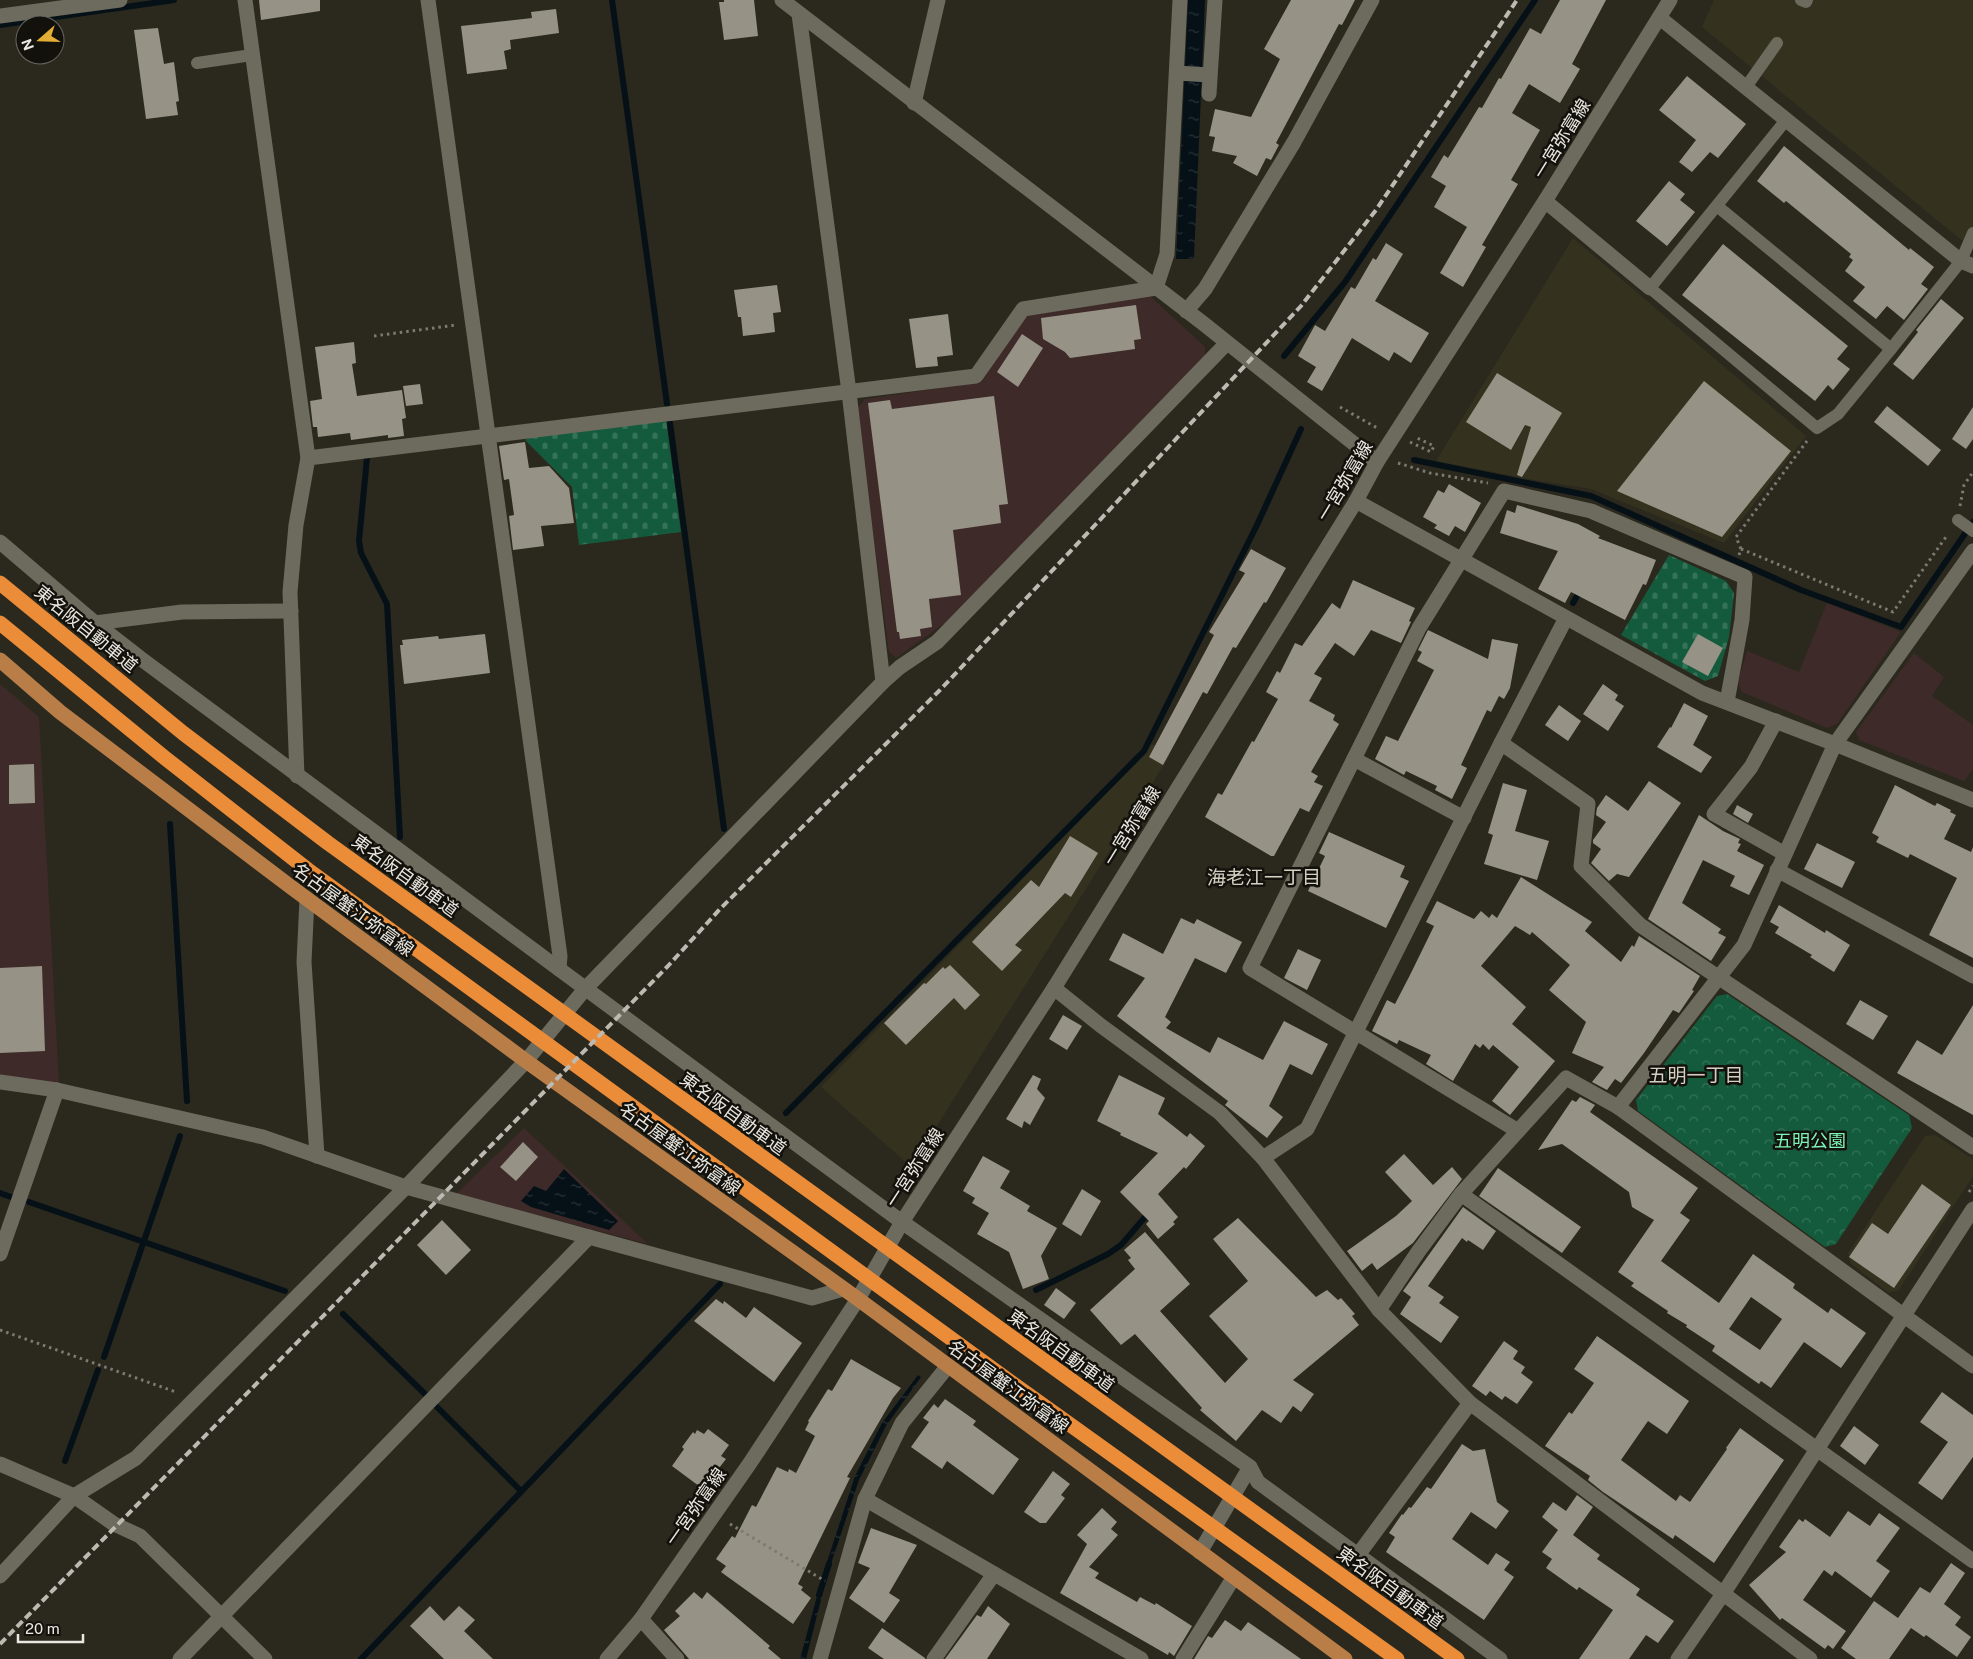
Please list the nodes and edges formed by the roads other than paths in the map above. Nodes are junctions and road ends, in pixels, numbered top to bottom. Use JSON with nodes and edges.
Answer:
{"nodes":[{"id":1,"x":120,"y":0,"type":"edge"},
{"id":2,"x":245,"y":0,"type":"edge"},
{"id":3,"x":428,"y":0,"type":"edge"},
{"id":4,"x":782,"y":0,"type":"edge"},
{"id":5,"x":938,"y":0,"type":"edge"},
{"id":6,"x":1180,"y":0,"type":"edge"},
{"id":7,"x":1215,"y":0,"type":"edge"},
{"id":8,"x":1372,"y":0,"type":"edge"},
{"id":9,"x":1670,"y":0,"type":"edge"},
{"id":10,"x":1800,"y":0,"type":"edge"},
{"id":11,"x":1807,"y":0,"type":"edge"},
{"id":12,"x":799,"y":14,"type":"junction"},
{"id":13,"x":0,"y":16,"type":"edge"},
{"id":14,"x":1660,"y":18,"type":"junction"},
{"id":15,"x":1776,"y":43,"type":"dead end"},
{"id":16,"x":252,"y":55,"type":"junction"},
{"id":17,"x":197,"y":63,"type":"dead end"},
{"id":18,"x":1180,"y":73,"type":"junction"},
{"id":19,"x":1207,"y":75,"type":"junction"},
{"id":20,"x":1746,"y":88,"type":"junction"},
{"id":21,"x":1209,"y":94,"type":"dead end"},
{"id":22,"x":914,"y":103,"type":"junction"},
{"id":23,"x":1786,"y":120,"type":"junction"},
{"id":24,"x":1545,"y":201,"type":"junction"},
{"id":25,"x":1717,"y":206,"type":"junction"},
{"id":26,"x":1973,"y":234,"type":"edge"},
{"id":27,"x":1967,"y":263,"type":"edge"},
{"id":28,"x":1156,"y":288,"type":"junction"},
{"id":29,"x":1650,"y":288,"type":"junction"},
{"id":30,"x":1186,"y":311,"type":"junction"},
{"id":31,"x":1226,"y":344,"type":"junction"},
{"id":32,"x":1891,"y":350,"type":"junction"},
{"id":33,"x":849,"y":392,"type":"junction"},
{"id":34,"x":488,"y":436,"type":"junction"},
{"id":35,"x":308,"y":458,"type":"junction"},
{"id":36,"x":1378,"y":462,"type":"junction"},
{"id":37,"x":1356,"y":501,"type":"junction"},
{"id":38,"x":1958,"y":520,"type":"road end"},
{"id":39,"x":1973,"y":531,"type":"edge"},
{"id":40,"x":0,"y":542,"type":"edge"},
{"id":41,"x":1973,"y":551,"type":"edge"},
{"id":42,"x":1461,"y":558,"type":"junction"},
{"id":43,"x":0,"y":583,"type":"edge"},
{"id":44,"x":290,"y":611,"type":"junction"},
{"id":45,"x":1566,"y":618,"type":"junction"},
{"id":46,"x":0,"y":623,"type":"edge"},
{"id":47,"x":95,"y":623,"type":"junction"},
{"id":48,"x":0,"y":660,"type":"edge"},
{"id":49,"x":883,"y":682,"type":"junction"},
{"id":50,"x":1727,"y":702,"type":"junction"},
{"id":51,"x":1776,"y":721,"type":"junction"},
{"id":52,"x":1500,"y":743,"type":"junction"},
{"id":53,"x":1835,"y":744,"type":"junction"},
{"id":54,"x":1354,"y":759,"type":"junction"},
{"id":55,"x":297,"y":776,"type":"junction"},
{"id":56,"x":1973,"y":800,"type":"edge"},
{"id":57,"x":1464,"y":818,"type":"junction"},
{"id":58,"x":1784,"y":854,"type":"junction"},
{"id":59,"x":1777,"y":870,"type":"junction"},
{"id":60,"x":306,"y":899,"type":"junction"},
{"id":61,"x":559,"y":970,"type":"junction"},
{"id":62,"x":1973,"y":976,"type":"edge"},
{"id":63,"x":1719,"y":977,"type":"junction"},
{"id":64,"x":1054,"y":988,"type":"junction"},
{"id":65,"x":585,"y":989,"type":"junction"},
{"id":66,"x":1355,"y":1032,"type":"junction"},
{"id":67,"x":526,"y":1061,"type":"junction"},
{"id":68,"x":0,"y":1082,"type":"edge"},
{"id":69,"x":57,"y":1090,"type":"junction"},
{"id":70,"x":1618,"y":1107,"type":"junction"},
{"id":71,"x":1518,"y":1131,"type":"junction"},
{"id":72,"x":1973,"y":1147,"type":"edge"},
{"id":73,"x":316,"y":1156,"type":"junction"},
{"id":74,"x":1263,"y":1158,"type":"junction"},
{"id":75,"x":406,"y":1187,"type":"junction"},
{"id":76,"x":1462,"y":1194,"type":"junction"},
{"id":77,"x":1973,"y":1209,"type":"edge"},
{"id":78,"x":902,"y":1222,"type":"junction"},
{"id":79,"x":589,"y":1237,"type":"junction"},
{"id":80,"x":0,"y":1254,"type":"edge"},
{"id":81,"x":843,"y":1289,"type":"junction"},
{"id":82,"x":858,"y":1299,"type":"junction"},
{"id":83,"x":1379,"y":1310,"type":"junction"},
{"id":84,"x":1903,"y":1316,"type":"junction"},
{"id":85,"x":948,"y":1366,"type":"junction"},
{"id":86,"x":1973,"y":1366,"type":"edge"},
{"id":87,"x":1470,"y":1404,"type":"junction"},
{"id":88,"x":1817,"y":1449,"type":"junction"},
{"id":89,"x":0,"y":1464,"type":"edge"},
{"id":90,"x":1250,"y":1467,"type":"junction"},
{"id":91,"x":74,"y":1496,"type":"junction"},
{"id":92,"x":865,"y":1499,"type":"junction"},
{"id":93,"x":1200,"y":1552,"type":"junction"},
{"id":94,"x":1358,"y":1555,"type":"junction"},
{"id":95,"x":1973,"y":1561,"type":"edge"},
{"id":96,"x":994,"y":1574,"type":"junction"},
{"id":97,"x":0,"y":1576,"type":"edge"},
{"id":98,"x":1234,"y":1577,"type":"junction"},
{"id":99,"x":1723,"y":1594,"type":"junction"},
{"id":100,"x":222,"y":1616,"type":"junction"},
{"id":101,"x":642,"y":1619,"type":"junction"},
{"id":102,"x":180,"y":1659,"type":"edge"},
{"id":103,"x":265,"y":1659,"type":"edge"},
{"id":104,"x":607,"y":1659,"type":"edge"},
{"id":105,"x":677,"y":1659,"type":"edge"},
{"id":106,"x":820,"y":1659,"type":"edge"},
{"id":107,"x":934,"y":1659,"type":"edge"},
{"id":108,"x":1141,"y":1659,"type":"edge"},
{"id":109,"x":1183,"y":1659,"type":"edge"},
{"id":110,"x":1345,"y":1659,"type":"edge"},
{"id":111,"x":1397,"y":1659,"type":"edge"},
{"id":112,"x":1457,"y":1659,"type":"edge"},
{"id":113,"x":1500,"y":1659,"type":"edge"},
{"id":114,"x":1678,"y":1659,"type":"edge"},
{"id":115,"x":1810,"y":1659,"type":"edge"}],
"edges":[{"from":1,"to":13,"type":"street"},
{"from":2,"to":16,"type":"street"},
{"from":3,"to":34,"type":"street"},
{"from":4,"to":12,"type":"street"},
{"from":5,"to":22,"type":"street"},
{"from":6,"to":18,"type":"street"},
{"from":7,"to":19,"type":"street"},
{"from":8,"to":30,"type":"street"},
{"from":9,"to":14,"type":"street","name":"一宮弥富線"},
{"from":10,"to":11,"type":"lane"},
{"from":12,"to":22,"type":"street"},
{"from":12,"to":33,"type":"street"},
{"from":14,"to":20,"type":"street"},
{"from":14,"to":24,"type":"street","name":"一宮弥富線"},
{"from":15,"to":20,"type":"lane"},
{"from":16,"to":17,"type":"lane"},
{"from":16,"to":35,"type":"street"},
{"from":18,"to":19,"type":"street"},
{"from":18,"to":28,"type":"street"},
{"from":19,"to":21,"type":"street"},
{"from":20,"to":23,"type":"street"},
{"from":22,"to":28,"type":"street"},
{"from":23,"to":25,"type":"lane"},
{"from":23,"to":27,"type":"street"},
{"from":24,"to":29,"type":"street"},
{"from":24,"to":36,"type":"street","name":"一宮弥富線"},
{"from":25,"to":29,"type":"lane"},
{"from":25,"to":32,"type":"lane"},
{"from":26,"to":27,"type":"lane"},
{"from":27,"to":32,"type":"lane"},
{"from":28,"to":30,"type":"street"},
{"from":28,"to":33,"type":"street"},
{"from":29,"to":32,"type":"lane"},
{"from":30,"to":31,"type":"street"},
{"from":31,"to":36,"type":"street"},
{"from":31,"to":49,"type":"street"},
{"from":33,"to":34,"type":"street"},
{"from":33,"to":49,"type":"street"},
{"from":34,"to":35,"type":"street"},
{"from":34,"to":61,"type":"street"},
{"from":35,"to":44,"type":"street"},
{"from":36,"to":37,"type":"street","name":"一宮弥富線"},
{"from":37,"to":42,"type":"street"},
{"from":37,"to":64,"type":"street","name":"一宮弥富線"},
{"from":38,"to":39,"type":"lane"},
{"from":40,"to":47,"type":"street"},
{"from":41,"to":53,"type":"street"},
{"from":42,"to":45,"type":"street"},
{"from":42,"to":50,"type":"street"},
{"from":42,"to":54,"type":"street"},
{"from":43,"to":112,"type":"highway","name":"東名阪自動車道"},
{"from":44,"to":47,"type":"street"},
{"from":44,"to":55,"type":"street"},
{"from":45,"to":50,"type":"street"},
{"from":45,"to":52,"type":"street"},
{"from":46,"to":111,"type":"highway"},
{"from":47,"to":55,"type":"street"},
{"from":48,"to":60,"type":"main road","name":"名古屋蟹江弥富線"},
{"from":49,"to":65,"type":"street"},
{"from":50,"to":51,"type":"street"},
{"from":51,"to":53,"type":"street"},
{"from":51,"to":58,"type":"street"},
{"from":52,"to":57,"type":"street"},
{"from":52,"to":63,"type":"street"},
{"from":53,"to":56,"type":"street"},
{"from":53,"to":58,"type":"street"},
{"from":54,"to":57,"type":"street"},
{"from":54,"to":66,"type":"street"},
{"from":55,"to":61,"type":"street"},
{"from":57,"to":66,"type":"street"},
{"from":58,"to":59,"type":"street"},
{"from":59,"to":62,"type":"street"},
{"from":59,"to":63,"type":"street"},
{"from":60,"to":67,"type":"main road","name":"名古屋蟹江弥富線"},
{"from":60,"to":73,"type":"street"},
{"from":61,"to":65,"type":"street"},
{"from":63,"to":70,"type":"street"},
{"from":63,"to":72,"type":"street"},
{"from":64,"to":74,"type":"street"},
{"from":64,"to":78,"type":"street","name":"一宮弥富線"},
{"from":65,"to":67,"type":"street"},
{"from":65,"to":78,"type":"street"},
{"from":66,"to":71,"type":"street"},
{"from":66,"to":74,"type":"street"},
{"from":67,"to":75,"type":"street"},
{"from":67,"to":81,"type":"main road","name":"名古屋蟹江弥富線"},
{"from":68,"to":69,"type":"street"},
{"from":69,"to":73,"type":"street"},
{"from":69,"to":80,"type":"street"},
{"from":70,"to":71,"type":"street"},
{"from":70,"to":84,"type":"street"},
{"from":71,"to":76,"type":"street"},
{"from":73,"to":75,"type":"street"},
{"from":74,"to":83,"type":"street"},
{"from":75,"to":79,"type":"street"},
{"from":75,"to":91,"type":"street"},
{"from":76,"to":83,"type":"street"},
{"from":76,"to":88,"type":"street"},
{"from":77,"to":84,"type":"street"},
{"from":78,"to":82,"type":"street","name":"一宮弥富線"},
{"from":78,"to":90,"type":"street"},
{"from":79,"to":81,"type":"street"},
{"from":79,"to":100,"type":"street"},
{"from":81,"to":82,"type":"main road","name":"名古屋蟹江弥富線"},
{"from":82,"to":85,"type":"main road","name":"名古屋蟹江弥富線"},
{"from":82,"to":101,"type":"street","name":"一宮弥富線"},
{"from":83,"to":87,"type":"street"},
{"from":84,"to":86,"type":"street"},
{"from":84,"to":88,"type":"street"},
{"from":85,"to":92,"type":"street"},
{"from":85,"to":93,"type":"main road","name":"名古屋蟹江弥富線"},
{"from":87,"to":94,"type":"street"},
{"from":87,"to":99,"type":"street"},
{"from":88,"to":95,"type":"street"},
{"from":88,"to":99,"type":"street"},
{"from":89,"to":91,"type":"street"},
{"from":90,"to":93,"type":"street"},
{"from":90,"to":94,"type":"street"},
{"from":91,"to":97,"type":"street"},
{"from":91,"to":100,"type":"street"},
{"from":92,"to":96,"type":"street"},
{"from":92,"to":106,"type":"street"},
{"from":93,"to":98,"type":"main road","name":"名古屋蟹江弥富線"},
{"from":94,"to":113,"type":"street"},
{"from":96,"to":107,"type":"street"},
{"from":96,"to":108,"type":"street"},
{"from":98,"to":109,"type":"street"},
{"from":98,"to":110,"type":"main road","name":"名古屋蟹江弥富線"},
{"from":99,"to":114,"type":"street"},
{"from":99,"to":115,"type":"street"},
{"from":100,"to":102,"type":"street"},
{"from":100,"to":103,"type":"street"},
{"from":101,"to":104,"type":"street","name":"一宮弥富線"},
{"from":101,"to":105,"type":"street"}]}
